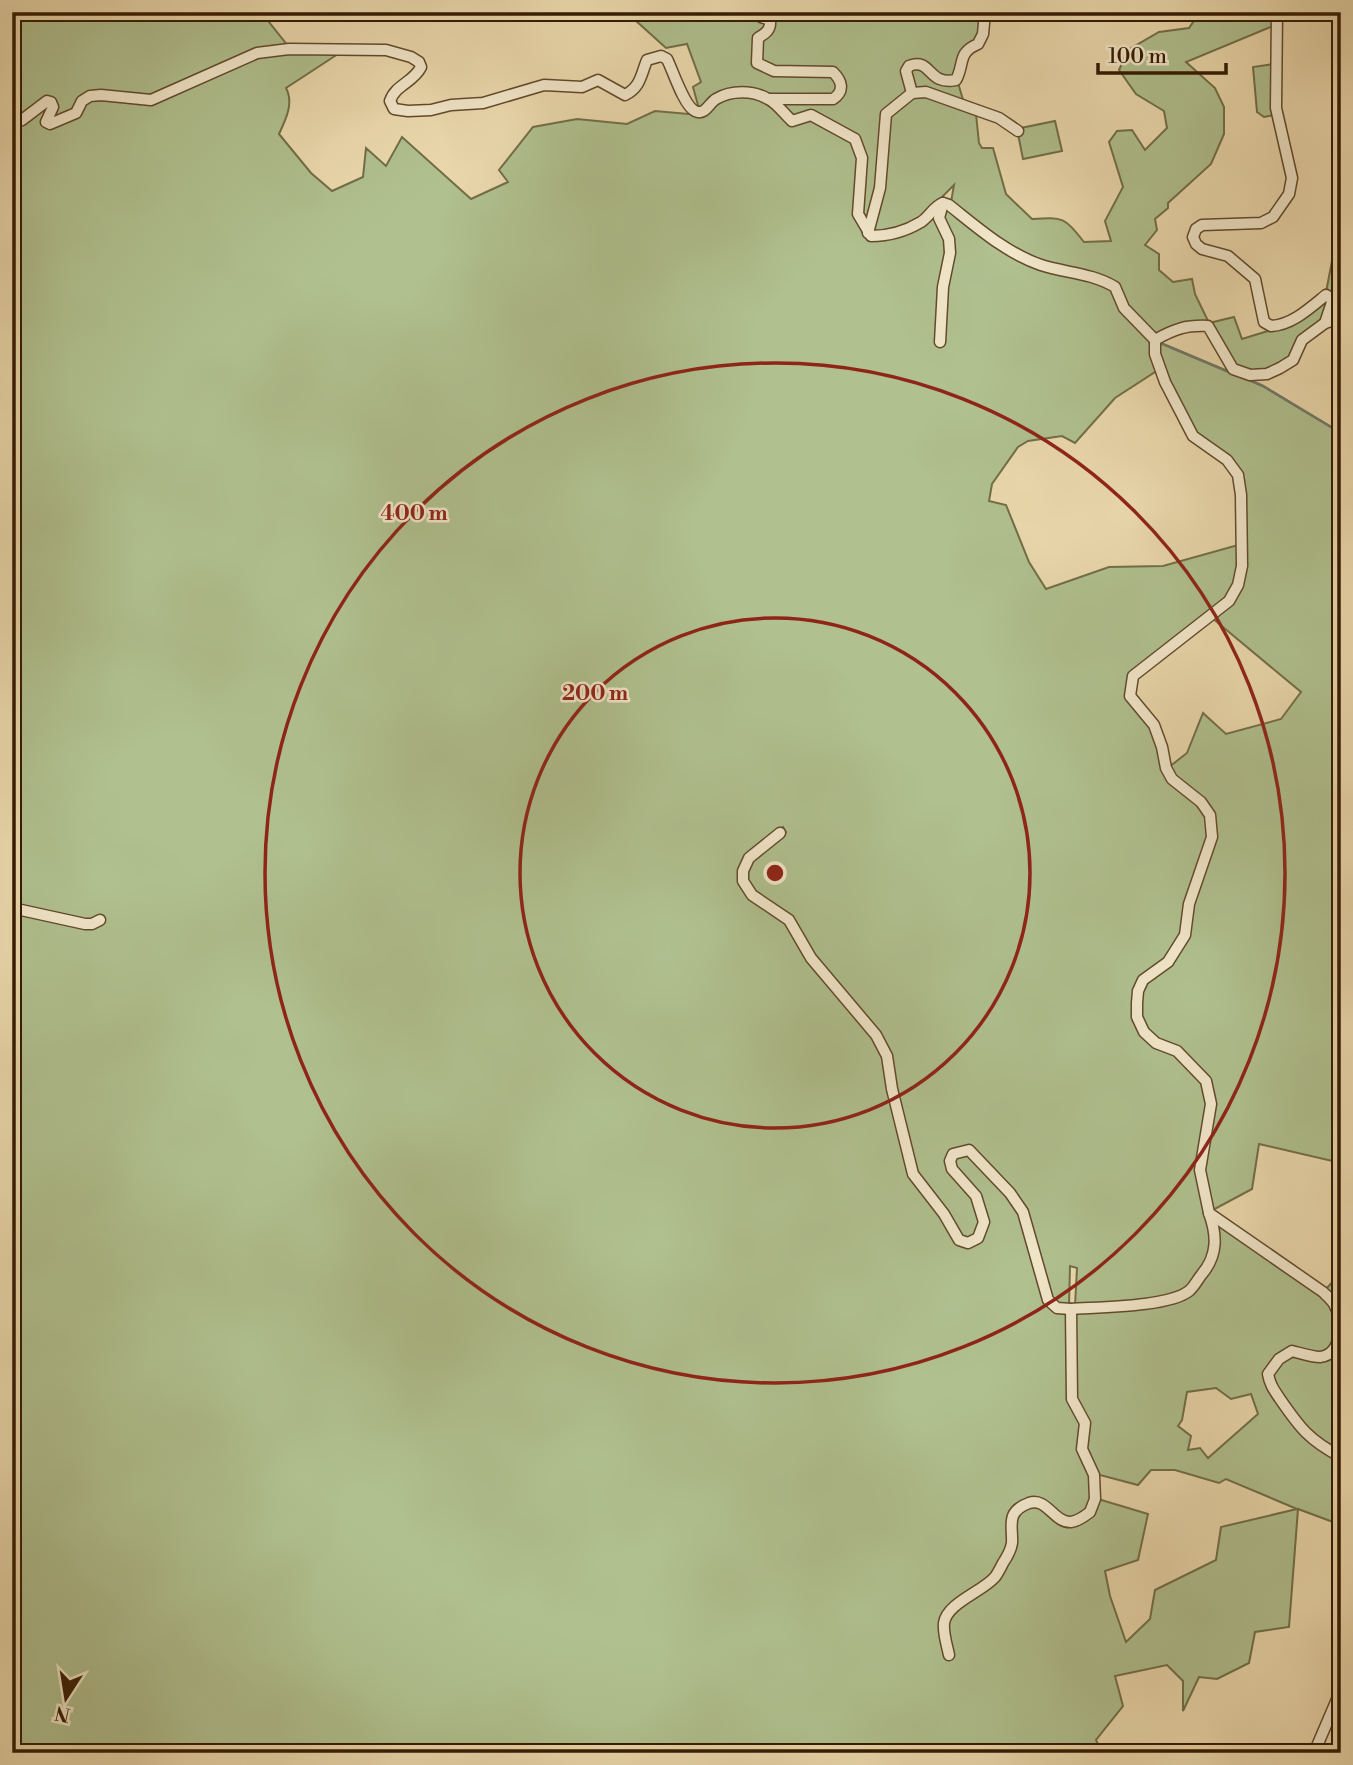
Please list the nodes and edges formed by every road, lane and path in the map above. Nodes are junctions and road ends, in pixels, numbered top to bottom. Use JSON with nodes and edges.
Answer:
{"nodes":[{"id":1,"x":756,"y":12,"type":"edge"},
{"id":2,"x":985,"y":12,"type":"edge"},
{"id":3,"x":1277,"y":12,"type":"edge"},
{"id":4,"x":1315,"y":12,"type":"edge"},
{"id":5,"x":1341,"y":16,"type":"edge"},
{"id":6,"x":912,"y":93,"type":"junction"},
{"id":7,"x":769,"y":99,"type":"junction"},
{"id":8,"x":12,"y":124,"type":"edge"},
{"id":9,"x":1018,"y":131,"type":"dead end"},
{"id":10,"x":943,"y":203,"type":"junction"},
{"id":11,"x":868,"y":233,"type":"junction"},
{"id":12,"x":1341,"y":318,"type":"edge"},
{"id":13,"x":1325,"y":323,"type":"junction"},
{"id":14,"x":1155,"y":340,"type":"junction"},
{"id":15,"x":940,"y":342,"type":"dead end"},
{"id":16,"x":780,"y":833,"type":"dead end"},
{"id":17,"x":12,"y":908,"type":"edge"},
{"id":18,"x":100,"y":919,"type":"dead end"},
{"id":19,"x":1209,"y":1213,"type":"junction"},
{"id":20,"x":1072,"y":1309,"type":"junction"},
{"id":21,"x":1341,"y":1457,"type":"edge"},
{"id":22,"x":949,"y":1655,"type":"dead end"},
{"id":23,"x":1341,"y":1690,"type":"edge"},
{"id":24,"x":1314,"y":1753,"type":"edge"}],
"edges":[{"from":1,"to":7,"type":"street"},
{"from":2,"to":6,"type":"street"},
{"from":3,"to":13,"type":"street"},
{"from":4,"to":5,"type":"street"},
{"from":6,"to":9,"type":"street"},
{"from":6,"to":11,"type":"street"},
{"from":7,"to":8,"type":"street"},
{"from":7,"to":11,"type":"street"},
{"from":10,"to":11,"type":"street"},
{"from":10,"to":14,"type":"street"},
{"from":10,"to":15,"type":"street"},
{"from":12,"to":13,"type":"street"},
{"from":13,"to":14,"type":"street"},
{"from":14,"to":19,"type":"street"},
{"from":16,"to":20,"type":"street"},
{"from":17,"to":18,"type":"street"},
{"from":19,"to":20,"type":"street"},
{"from":19,"to":21,"type":"street"},
{"from":20,"to":22,"type":"street"},
{"from":23,"to":24,"type":"street"}]}
